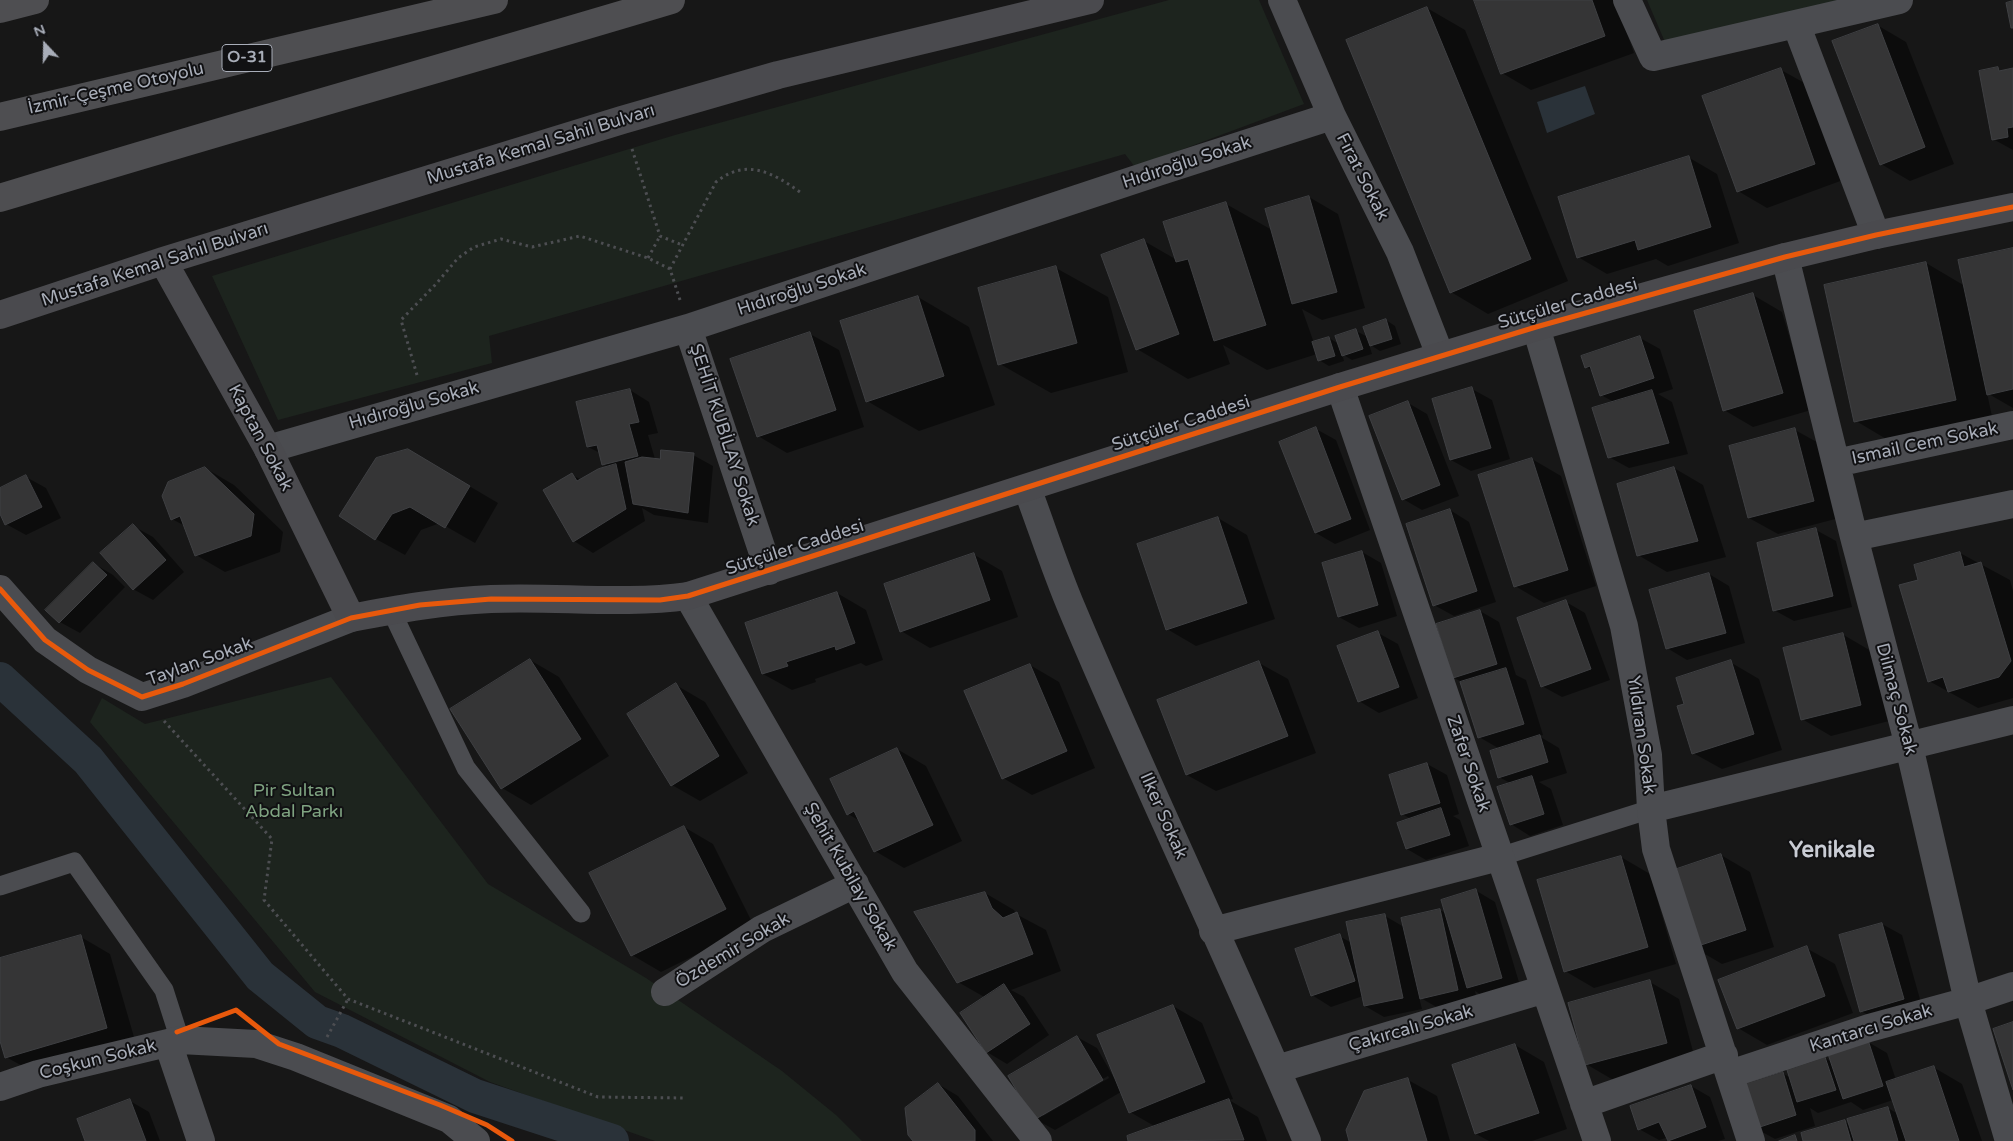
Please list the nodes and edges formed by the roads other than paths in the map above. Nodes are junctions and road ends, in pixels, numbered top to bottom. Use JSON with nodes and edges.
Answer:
{"nodes":[{"id":1,"x":35,"y":0,"type":"edge"},
{"id":2,"x":494,"y":0,"type":"edge"},
{"id":3,"x":671,"y":0,"type":"edge"},
{"id":4,"x":1090,"y":0,"type":"edge"},
{"id":5,"x":1282,"y":0,"type":"edge"},
{"id":6,"x":1627,"y":0,"type":"edge"},
{"id":7,"x":1899,"y":0,"type":"edge"},
{"id":8,"x":0,"y":8,"type":"edge"},
{"id":9,"x":1796,"y":24,"type":"junction"},
{"id":10,"x":1332,"y":116,"type":"junction"},
{"id":11,"x":0,"y":117,"type":"edge"},
{"id":12,"x":0,"y":198,"type":"edge"},
{"id":13,"x":2013,"y":207,"type":"edge"},
{"id":14,"x":1876,"y":235,"type":"junction"},
{"id":15,"x":1785,"y":257,"type":"junction"},
{"id":16,"x":163,"y":261,"type":"junction"},
{"id":17,"x":0,"y":315,"type":"edge"},
{"id":18,"x":1536,"y":327,"type":"junction"},
{"id":19,"x":688,"y":328,"type":"junction"},
{"id":20,"x":1440,"y":355,"type":"junction"},
{"id":21,"x":1340,"y":387,"type":"junction"},
{"id":22,"x":2013,"y":425,"type":"edge"},
{"id":23,"x":268,"y":448,"type":"junction"},
{"id":24,"x":1836,"y":463,"type":"junction"},
{"id":25,"x":1026,"y":488,"type":"junction"},
{"id":26,"x":2013,"y":504,"type":"edge"},
{"id":27,"x":1854,"y":537,"type":"junction"},
{"id":28,"x":769,"y":571,"type":"junction"},
{"id":29,"x":0,"y":589,"type":"edge"},
{"id":30,"x":688,"y":596,"type":"junction"},
{"id":31,"x":391,"y":610,"type":"junction"},
{"id":32,"x":351,"y":618,"type":"junction"},
{"id":33,"x":2013,"y":720,"type":"edge"},
{"id":34,"x":1909,"y":746,"type":"junction"},
{"id":35,"x":1651,"y":809,"type":"junction"},
{"id":36,"x":1499,"y":857,"type":"junction"},
{"id":37,"x":855,"y":884,"type":"junction"},
{"id":38,"x":0,"y":886,"type":"edge"},
{"id":39,"x":581,"y":914,"type":"dead end"},
{"id":40,"x":1214,"y":930,"type":"junction"},
{"id":41,"x":2013,"y":986,"type":"edge"},
{"id":42,"x":1545,"y":989,"type":"junction"},
{"id":43,"x":665,"y":992,"type":"dead end"},
{"id":44,"x":1968,"y":1002,"type":"junction"},
{"id":45,"x":174,"y":1041,"type":"junction"},
{"id":46,"x":1727,"y":1064,"type":"junction"},
{"id":47,"x":1277,"y":1068,"type":"junction"},
{"id":48,"x":0,"y":1087,"type":"edge"},
{"id":49,"x":1584,"y":1104,"type":"junction"},
{"id":50,"x":201,"y":1141,"type":"edge"},
{"id":51,"x":476,"y":1141,"type":"edge"},
{"id":52,"x":1038,"y":1141,"type":"edge"},
{"id":53,"x":1307,"y":1141,"type":"edge"},
{"id":54,"x":1597,"y":1141,"type":"edge"},
{"id":55,"x":1751,"y":1141,"type":"edge"},
{"id":56,"x":2009,"y":1141,"type":"edge"}],
"edges":[{"from":1,"to":8,"type":"highway"},
{"from":2,"to":11,"type":"highway","name":"İzmir-Çeşme Otoyolu","number":"O-31"},
{"from":3,"to":12,"type":"highway"},
{"from":4,"to":16,"type":"street","name":"Mustafa Kemal Sahil Bulvarı"},
{"from":5,"to":10,"type":"street","name":"Fırat Sokak"},
{"from":6,"to":9,"type":"street"},
{"from":7,"to":9,"type":"street"},
{"from":9,"to":14,"type":"street"},
{"from":10,"to":19,"type":"street","name":"Hıdıroğlu Sokak"},
{"from":10,"to":20,"type":"street","name":"Fırat Sokak"},
{"from":13,"to":14,"type":"street","name":"Sütçüler Caddesi"},
{"from":14,"to":15,"type":"street","name":"Sütçüler Caddesi"},
{"from":15,"to":18,"type":"street","name":"Sütçüler Caddesi"},
{"from":15,"to":24,"type":"street","name":"Dilmaç Sokak"},
{"from":16,"to":17,"type":"street","name":"Mustafa Kemal Sahil Bulvarı"},
{"from":16,"to":23,"type":"street","name":"Kaptan Sokak"},
{"from":18,"to":20,"type":"street","name":"Sütçüler Caddesi"},
{"from":18,"to":35,"type":"street","name":"Yıldıran Sokak"},
{"from":19,"to":23,"type":"street","name":"Hıdıroğlu Sokak"},
{"from":19,"to":28,"type":"street","name":"ŞEHİT KUBİLAY Sokak"},
{"from":20,"to":21,"type":"street","name":"Sütçüler Caddesi"},
{"from":21,"to":25,"type":"street","name":"Sütçüler Caddesi"},
{"from":21,"to":36,"type":"street","name":"Zafer Sokak"},
{"from":22,"to":24,"type":"street","name":"Ismail Cem Sokak"},
{"from":23,"to":32,"type":"street","name":"Kaptan Sokak"},
{"from":24,"to":27,"type":"street","name":"Dilmaç Sokak"},
{"from":25,"to":28,"type":"street","name":"Sütçüler Caddesi"},
{"from":25,"to":40,"type":"street","name":"Ilker Sokak"},
{"from":26,"to":27,"type":"street"},
{"from":27,"to":34,"type":"street","name":"Dilmaç Sokak"},
{"from":28,"to":30,"type":"street","name":"Sütçüler Caddesi"},
{"from":29,"to":32,"type":"street","name":"Taylan Sokak"},
{"from":30,"to":31,"type":"street","name":"Sütçüler Caddesi"},
{"from":30,"to":37,"type":"street","name":"Şehit Kubilay Sokak"},
{"from":31,"to":32,"type":"street","name":"Sütçüler Caddesi"},
{"from":31,"to":39,"type":"lane"},
{"from":33,"to":34,"type":"street"},
{"from":34,"to":35,"type":"street"},
{"from":34,"to":44,"type":"street","name":"Dilmaç Sokak"},
{"from":35,"to":36,"type":"lane"},
{"from":35,"to":46,"type":"street","name":"Yıldıran Sokak"},
{"from":36,"to":40,"type":"street"},
{"from":36,"to":42,"type":"street","name":"Zafer Sokak"},
{"from":37,"to":43,"type":"street","name":"Özdemir Sokak"},
{"from":37,"to":52,"type":"street","name":"Şehit Kubilay Sokak"},
{"from":38,"to":45,"type":"lane"},
{"from":40,"to":47,"type":"street","name":"Ilker Sokak"},
{"from":41,"to":44,"type":"street","name":"Kantarcı Sokak"},
{"from":42,"to":47,"type":"street","name":"Çakırcalı Sokak"},
{"from":42,"to":49,"type":"street","name":"Zafer Sokak"},
{"from":44,"to":46,"type":"street","name":"Kantarcı Sokak"},
{"from":44,"to":56,"type":"street","name":"Dilmaç Sokak"},
{"from":45,"to":48,"type":"street","name":"Coşkun Sokak"},
{"from":45,"to":50,"type":"street"},
{"from":45,"to":51,"type":"street","name":"Coşkun Sokak"},
{"from":46,"to":49,"type":"street","name":"Kantarcı Sokak"},
{"from":46,"to":55,"type":"street","name":"Yıldıran Sokak"},
{"from":47,"to":53,"type":"street","name":"Ilker Sokak"},
{"from":49,"to":54,"type":"street","name":"Zafer Sokak"}]}
